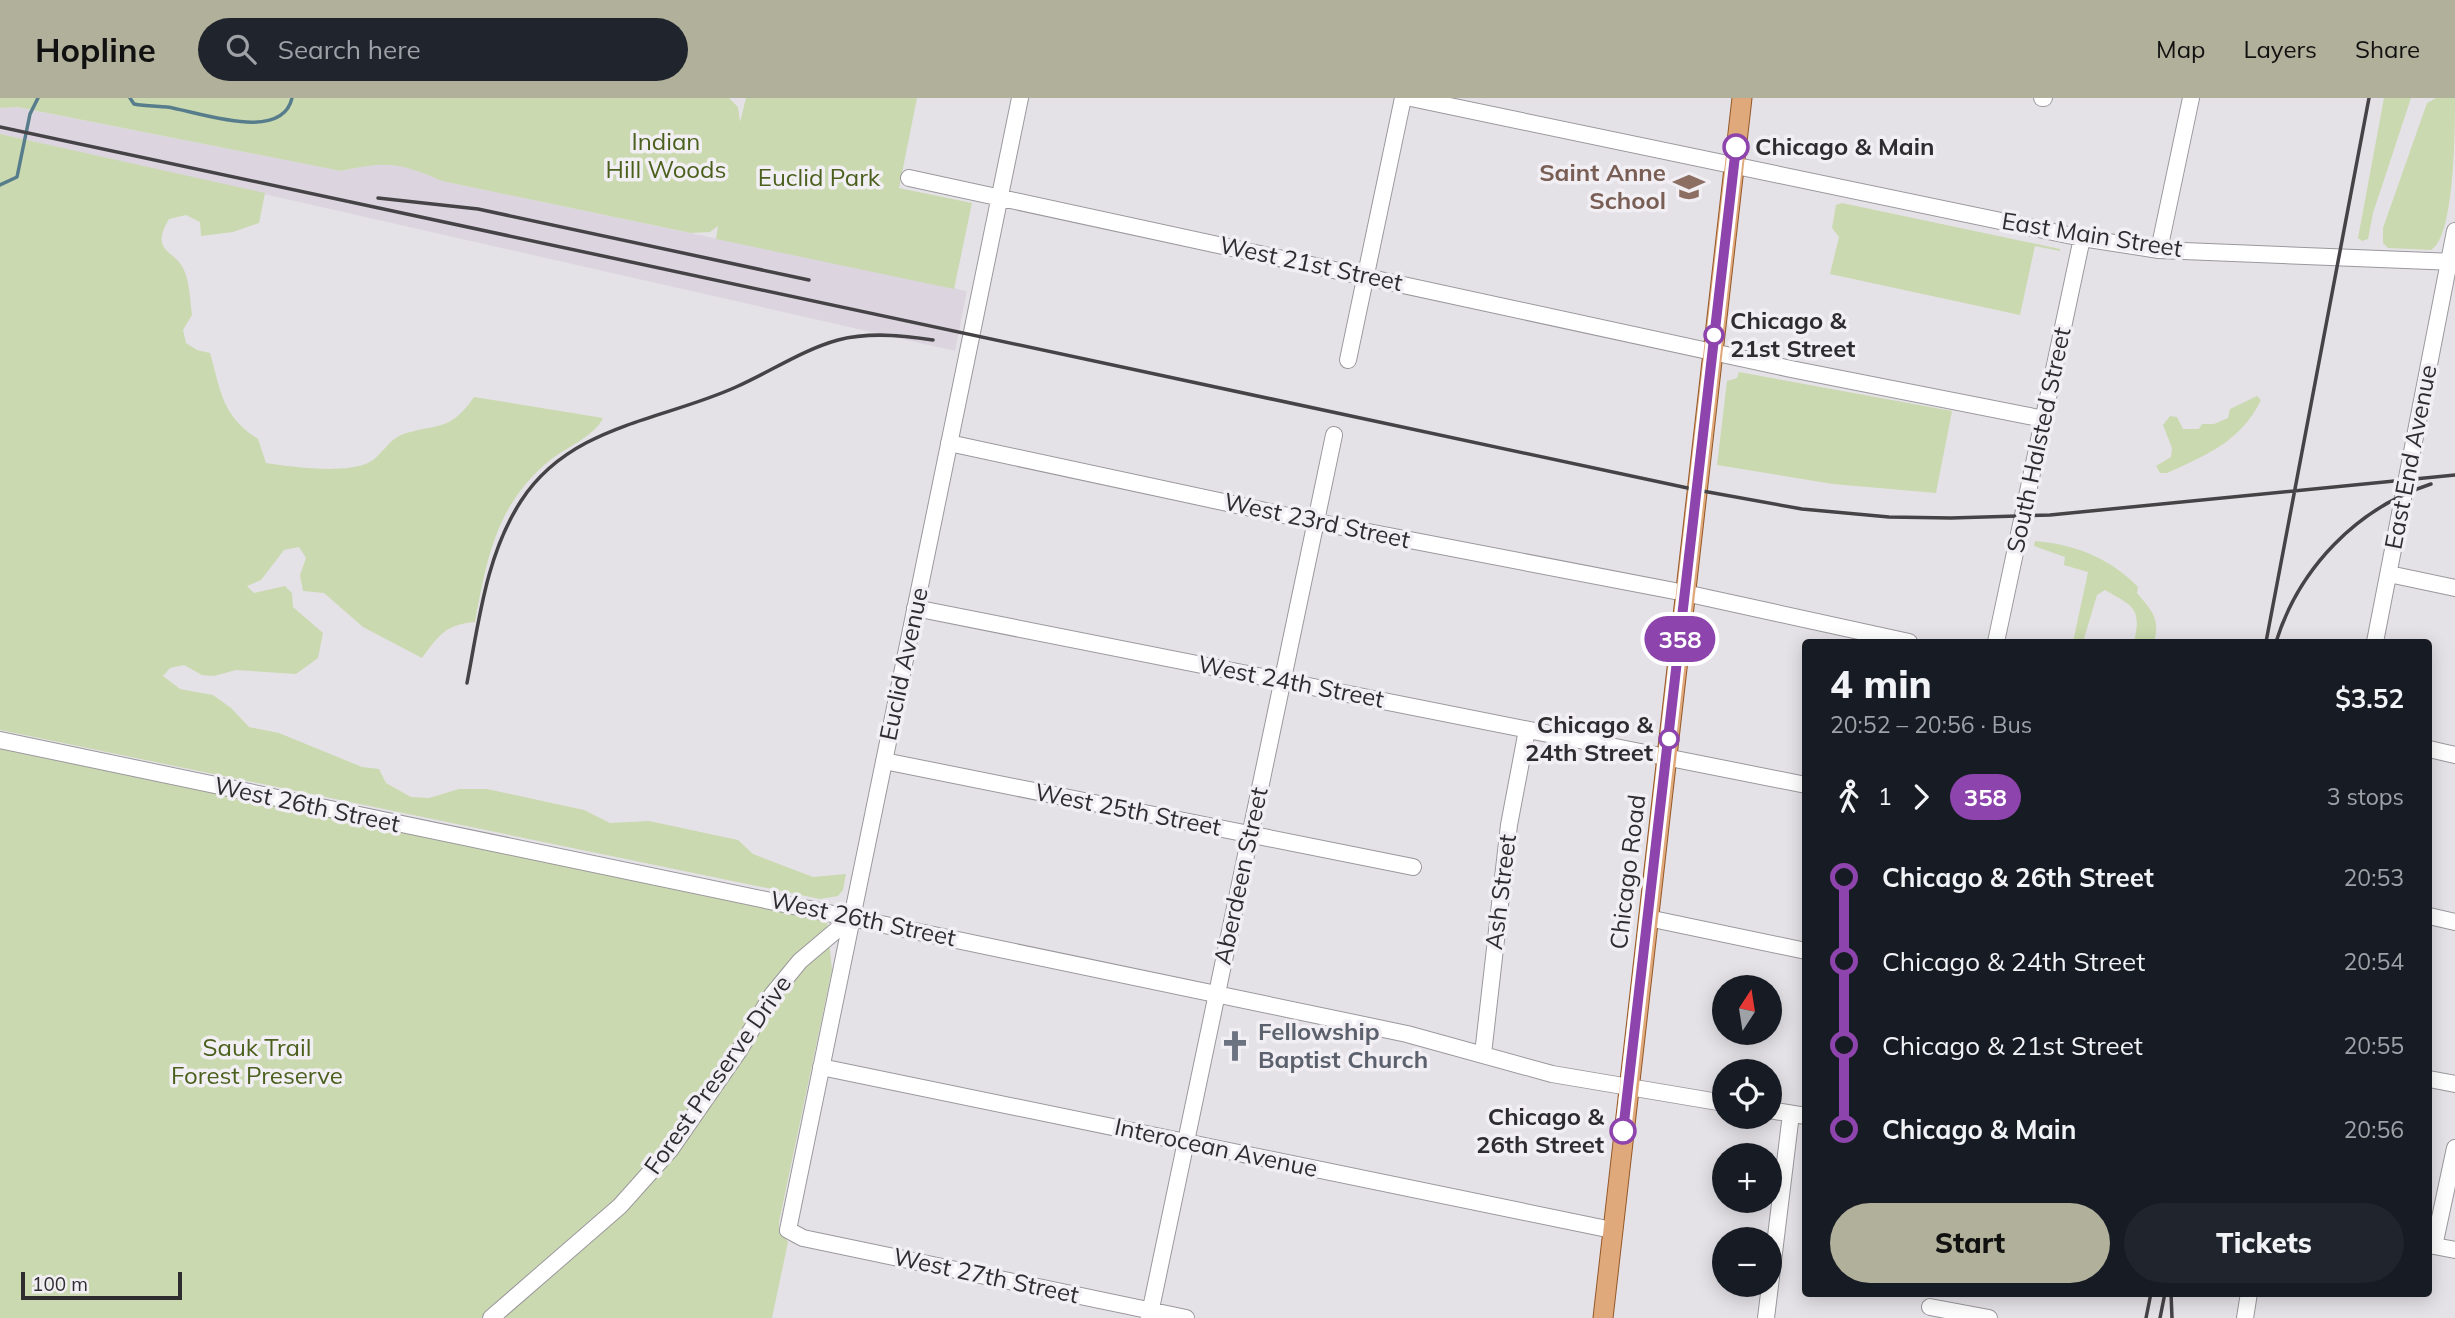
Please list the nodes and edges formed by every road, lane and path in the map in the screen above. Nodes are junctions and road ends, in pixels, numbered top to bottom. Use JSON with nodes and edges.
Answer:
{"nodes":[{"id":1,"x":1020,"y":98,"type":"edge"},
{"id":2,"x":1403,"y":98,"type":"edge"},
{"id":3,"x":1410,"y":98,"type":"edge"},
{"id":4,"x":1742,"y":98,"type":"edge"},
{"id":5,"x":2191,"y":98,"type":"edge"},
{"id":6,"x":1734,"y":165,"type":"junction"},
{"id":7,"x":909,"y":178,"type":"dead end"},
{"id":8,"x":1000,"y":198,"type":"junction"},
{"id":9,"x":2455,"y":231,"type":"edge"},
{"id":10,"x":2082,"y":238,"type":"junction"},
{"id":11,"x":2159,"y":250,"type":"junction"},
{"id":12,"x":2452,"y":262,"type":"edge"},
{"id":13,"x":1367,"y":275,"type":"junction"},
{"id":14,"x":1713,"y":352,"type":"junction"},
{"id":15,"x":1348,"y":360,"type":"dead end"},
{"id":16,"x":2044,"y":419,"type":"junction"},
{"id":17,"x":1334,"y":435,"type":"dead end"},
{"id":18,"x":949,"y":443,"type":"junction"},
{"id":19,"x":1316,"y":522,"type":"junction"},
{"id":20,"x":2389,"y":574,"type":"junction"},
{"id":21,"x":2455,"y":588,"type":"edge"},
{"id":22,"x":1685,"y":593,"type":"junction"},
{"id":23,"x":915,"y":608,"type":"junction"},
{"id":24,"x":1895,"y":639,"type":"edge"},
{"id":25,"x":1997,"y":639,"type":"edge"},
{"id":26,"x":2376,"y":639,"type":"edge"},
{"id":27,"x":1283,"y":680,"type":"junction"},
{"id":28,"x":1527,"y":730,"type":"junction"},
{"id":29,"x":0,"y":740,"type":"edge"},
{"id":30,"x":2432,"y":750,"type":"edge"},
{"id":31,"x":2455,"y":755,"type":"edge"},
{"id":32,"x":1667,"y":756,"type":"junction"},
{"id":33,"x":884,"y":761,"type":"junction"},
{"id":34,"x":1802,"y":784,"type":"edge"},
{"id":35,"x":1250,"y":835,"type":"junction"},
{"id":36,"x":1413,"y":867,"type":"dead end"},
{"id":37,"x":852,"y":917,"type":"junction"},
{"id":38,"x":2432,"y":917,"type":"edge"},
{"id":39,"x":1648,"y":918,"type":"junction"},
{"id":40,"x":2455,"y":922,"type":"edge"},
{"id":41,"x":1802,"y":950,"type":"edge"},
{"id":42,"x":1217,"y":994,"type":"junction"},
{"id":43,"x":1483,"y":1054,"type":"junction"},
{"id":44,"x":821,"y":1067,"type":"junction"},
{"id":45,"x":2432,"y":1080,"type":"edge"},
{"id":46,"x":2455,"y":1084,"type":"edge"},
{"id":47,"x":1628,"y":1088,"type":"junction"},
{"id":48,"x":1712,"y":1101,"type":"edge"},
{"id":49,"x":1798,"y":1115,"type":"edge"},
{"id":50,"x":1186,"y":1142,"type":"junction"},
{"id":51,"x":2455,"y":1148,"type":"edge"},
{"id":52,"x":788,"y":1230,"type":"joint"},
{"id":53,"x":1612,"y":1230,"type":"junction"},
{"id":54,"x":2432,"y":1241,"type":"edge"},
{"id":55,"x":2432,"y":1245,"type":"edge"},
{"id":56,"x":2455,"y":1250,"type":"edge"},
{"id":57,"x":2248,"y":1297,"type":"edge"},
{"id":58,"x":1930,"y":1306,"type":"edge"},
{"id":59,"x":1150,"y":1314,"type":"edge"},
{"id":60,"x":491,"y":1318,"type":"edge"},
{"id":61,"x":1186,"y":1318,"type":"edge"},
{"id":62,"x":1603,"y":1318,"type":"edge"},
{"id":63,"x":1766,"y":1318,"type":"edge"},
{"id":64,"x":1989,"y":1318,"type":"edge"},
{"id":65,"x":2245,"y":1318,"type":"edge"}],
"edges":[{"from":1,"to":8,"type":"street","name":"Euclid Avenue"},
{"from":2,"to":13,"type":"street"},
{"from":3,"to":6,"type":"street","name":"East Main Street"},
{"from":4,"to":6,"type":"main road","name":"Chicago Road"},
{"from":5,"to":11,"type":"street"},
{"from":6,"to":10,"type":"street","name":"East Main Street"},
{"from":6,"to":14,"type":"main road","name":"Chicago Road"},
{"from":7,"to":8,"type":"street","name":"West 21st Street"},
{"from":8,"to":13,"type":"street","name":"West 21st Street"},
{"from":8,"to":18,"type":"street","name":"Euclid Avenue"},
{"from":9,"to":12,"type":"street","name":"East End Avenue"},
{"from":10,"to":11,"type":"street","name":"East Main Street"},
{"from":10,"to":16,"type":"street","name":"South Halsted Street"},
{"from":11,"to":12,"type":"street","name":"East Main Street"},
{"from":12,"to":20,"type":"street","name":"East End Avenue"},
{"from":13,"to":14,"type":"street","name":"West 21st Street"},
{"from":13,"to":15,"type":"street"},
{"from":14,"to":16,"type":"street","name":"West 21st Street"},
{"from":14,"to":22,"type":"main road","name":"Chicago Road"},
{"from":16,"to":25,"type":"street","name":"South Halsted Street"},
{"from":17,"to":19,"type":"street","name":"Aberdeen Street"},
{"from":18,"to":19,"type":"street","name":"West 23rd Street"},
{"from":18,"to":23,"type":"street","name":"Euclid Avenue"},
{"from":19,"to":22,"type":"street","name":"West 23rd Street"},
{"from":19,"to":27,"type":"street","name":"Aberdeen Street"},
{"from":20,"to":21,"type":"street"},
{"from":20,"to":26,"type":"street","name":"East End Avenue"},
{"from":22,"to":24,"type":"street","name":"West 23rd Street"},
{"from":22,"to":32,"type":"main road","name":"Chicago Road"},
{"from":23,"to":27,"type":"street","name":"West 24th Street"},
{"from":23,"to":33,"type":"street","name":"Euclid Avenue"},
{"from":27,"to":28,"type":"street","name":"West 24th Street"},
{"from":27,"to":35,"type":"street","name":"Aberdeen Street"},
{"from":28,"to":32,"type":"street","name":"West 24th Street"},
{"from":28,"to":43,"type":"street","name":"Ash Street"},
{"from":29,"to":37,"type":"street","name":"West 26th Street"},
{"from":30,"to":31,"type":"street"},
{"from":32,"to":34,"type":"street","name":"West 24th Street"},
{"from":32,"to":39,"type":"main road","name":"Chicago Road"},
{"from":33,"to":35,"type":"street","name":"West 25th Street"},
{"from":33,"to":37,"type":"street","name":"Euclid Avenue"},
{"from":35,"to":36,"type":"street","name":"West 25th Street"},
{"from":35,"to":42,"type":"street","name":"Aberdeen Street"},
{"from":37,"to":42,"type":"street","name":"West 26th Street"},
{"from":37,"to":44,"type":"street","name":"Euclid Avenue"},
{"from":37,"to":60,"type":"street","name":"Forest Preserve Drive"},
{"from":38,"to":40,"type":"street"},
{"from":39,"to":41,"type":"street"},
{"from":39,"to":47,"type":"main road","name":"Chicago Road"},
{"from":42,"to":43,"type":"street","name":"West 26th Street"},
{"from":42,"to":50,"type":"street","name":"Aberdeen Street"},
{"from":43,"to":47,"type":"street","name":"West 26th Street"},
{"from":44,"to":50,"type":"street","name":"Interocean Avenue"},
{"from":44,"to":52,"type":"street","name":"Euclid Avenue"},
{"from":45,"to":46,"type":"street"},
{"from":47,"to":48,"type":"street","name":"West 26th Street"},
{"from":47,"to":53,"type":"main road","name":"Chicago Road"},
{"from":49,"to":63,"type":"street"},
{"from":50,"to":53,"type":"street","name":"Interocean Avenue"},
{"from":50,"to":59,"type":"street","name":"Aberdeen Street"},
{"from":51,"to":54,"type":"street"},
{"from":52,"to":59,"type":"street","name":"West 27th Street"},
{"from":53,"to":62,"type":"main road","name":"Chicago Road"},
{"from":55,"to":56,"type":"street"},
{"from":57,"to":65,"type":"street"},
{"from":58,"to":64,"type":"street"},
{"from":59,"to":61,"type":"street","name":"West 27th Street"}]}
